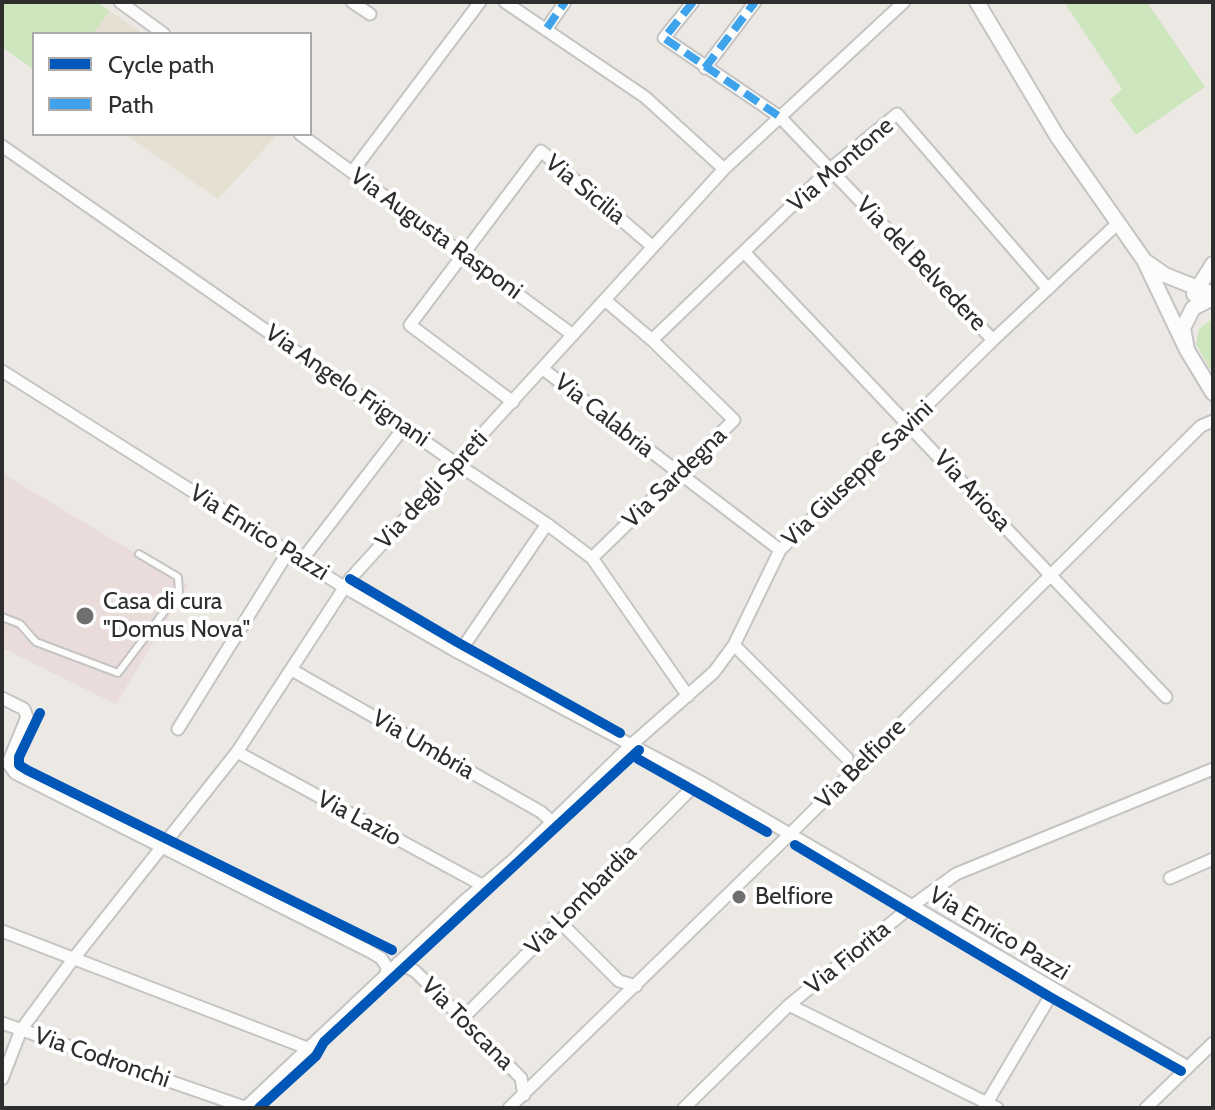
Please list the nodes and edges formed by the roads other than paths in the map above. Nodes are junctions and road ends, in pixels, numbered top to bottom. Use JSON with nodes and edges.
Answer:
{"nodes":[{"id":1,"x":120,"y":2,"type":"edge"},
{"id":2,"x":352,"y":2,"type":"edge"},
{"id":3,"x":480,"y":2,"type":"edge"},
{"id":4,"x":505,"y":2,"type":"edge"},
{"id":5,"x":565,"y":2,"type":"edge"},
{"id":6,"x":693,"y":2,"type":"edge"},
{"id":7,"x":755,"y":2,"type":"edge"},
{"id":8,"x":904,"y":2,"type":"edge"},
{"id":9,"x":977,"y":2,"type":"edge"},
{"id":10,"x":370,"y":14,"type":"dead end"},
{"id":11,"x":547,"y":28,"type":"junction"},
{"id":12,"x":161,"y":32,"type":"edge"},
{"id":13,"x":705,"y":68,"type":"junction"},
{"id":14,"x":780,"y":117,"type":"junction"},
{"id":15,"x":303,"y":136,"type":"edge"},
{"id":16,"x":2,"y":146,"type":"edge"},
{"id":17,"x":724,"y":169,"type":"junction"},
{"id":18,"x":830,"y":169,"type":"junction"},
{"id":19,"x":352,"y":172,"type":"junction"},
{"id":20,"x":1117,"y":224,"type":"junction"},
{"id":21,"x":653,"y":247,"type":"junction"},
{"id":22,"x":744,"y":252,"type":"junction"},
{"id":23,"x":462,"y":253,"type":"junction"},
{"id":24,"x":1144,"y":260,"type":"junction"},
{"id":25,"x":1213,"y":264,"type":"edge"},
{"id":26,"x":1196,"y":288,"type":"junction"},
{"id":27,"x":1048,"y":289,"type":"junction"},
{"id":28,"x":1213,"y":296,"type":"edge"},
{"id":29,"x":605,"y":300,"type":"junction"},
{"id":30,"x":1186,"y":317,"type":"junction"},
{"id":31,"x":573,"y":335,"type":"junction"},
{"id":32,"x":652,"y":340,"type":"junction"},
{"id":33,"x":993,"y":340,"type":"junction"},
{"id":34,"x":1187,"y":350,"type":"junction"},
{"id":35,"x":543,"y":369,"type":"junction"},
{"id":36,"x":2,"y":371,"type":"edge"},
{"id":37,"x":1213,"y":393,"type":"edge"},
{"id":38,"x":513,"y":402,"type":"junction"},
{"id":39,"x":1213,"y":421,"type":"edge"},
{"id":40,"x":910,"y":425,"type":"junction"},
{"id":41,"x":405,"y":426,"type":"junction"},
{"id":42,"x":457,"y":464,"type":"junction"},
{"id":43,"x":680,"y":475,"type":"junction"},
{"id":44,"x":547,"y":524,"type":"junction"},
{"id":45,"x":780,"y":550,"type":"junction"},
{"id":46,"x":288,"y":552,"type":"junction"},
{"id":47,"x":139,"y":554,"type":"dead end"},
{"id":48,"x":592,"y":558,"type":"junction"},
{"id":49,"x":302,"y":560,"type":"junction"},
{"id":50,"x":1052,"y":576,"type":"junction"},
{"id":51,"x":344,"y":587,"type":"junction"},
{"id":52,"x":2,"y":617,"type":"edge"},
{"id":53,"x":734,"y":645,"type":"junction"},
{"id":54,"x":459,"y":653,"type":"junction"},
{"id":55,"x":292,"y":670,"type":"junction"},
{"id":56,"x":688,"y":696,"type":"junction"},
{"id":57,"x":1166,"y":697,"type":"dead end"},
{"id":58,"x":2,"y":698,"type":"edge"},
{"id":59,"x":178,"y":729,"type":"dead end"},
{"id":60,"x":630,"y":746,"type":"junction"},
{"id":61,"x":237,"y":752,"type":"junction"},
{"id":62,"x":847,"y":758,"type":"junction"},
{"id":63,"x":866,"y":758,"type":"junction"},
{"id":64,"x":1213,"y":769,"type":"edge"},
{"id":65,"x":846,"y":778,"type":"junction"},
{"id":66,"x":699,"y":781,"type":"junction"},
{"id":67,"x":552,"y":822,"type":"junction"},
{"id":68,"x":789,"y":835,"type":"junction"},
{"id":69,"x":161,"y":848,"type":"junction"},
{"id":70,"x":1213,"y":859,"type":"edge"},
{"id":71,"x":1170,"y":878,"type":"dead end"},
{"id":72,"x":482,"y":885,"type":"junction"},
{"id":73,"x":912,"y":906,"type":"junction"},
{"id":74,"x":560,"y":922,"type":"junction"},
{"id":75,"x":2,"y":931,"type":"edge"},
{"id":76,"x":74,"y":958,"type":"junction"},
{"id":77,"x":398,"y":963,"type":"junction"},
{"id":78,"x":386,"y":974,"type":"junction"},
{"id":79,"x":636,"y":986,"type":"junction"},
{"id":80,"x":1054,"y":990,"type":"junction"},
{"id":81,"x":789,"y":1005,"type":"junction"},
{"id":82,"x":463,"y":1018,"type":"junction"},
{"id":83,"x":2,"y":1023,"type":"edge"},
{"id":84,"x":21,"y":1030,"type":"junction"},
{"id":85,"x":1213,"y":1043,"type":"edge"},
{"id":86,"x":307,"y":1048,"type":"junction"},
{"id":87,"x":1188,"y":1067,"type":"junction"},
{"id":88,"x":2,"y":1079,"type":"edge"},
{"id":89,"x":524,"y":1095,"type":"junction"},
{"id":90,"x":989,"y":1106,"type":"edge"},
{"id":91,"x":246,"y":1108,"type":"edge"},
{"id":92,"x":509,"y":1108,"type":"edge"},
{"id":93,"x":684,"y":1108,"type":"edge"},
{"id":94,"x":1146,"y":1108,"type":"edge"}],
"edges":[{"from":1,"to":12,"type":"street"},
{"from":2,"to":10,"type":"street"},
{"from":3,"to":19,"type":"street"},
{"from":4,"to":11,"type":"street"},
{"from":5,"to":11,"type":"street"},
{"from":6,"to":13,"type":"street","name":"Via del Belvedere"},
{"from":7,"to":13,"type":"street"},
{"from":8,"to":14,"type":"street","name":"Via degli Spreti"},
{"from":9,"to":20,"type":"street"},
{"from":11,"to":17,"type":"street"},
{"from":13,"to":14,"type":"street","name":"Via del Belvedere"},
{"from":14,"to":17,"type":"street","name":"Via degli Spreti"},
{"from":14,"to":18,"type":"street","name":"Via del Belvedere"},
{"from":15,"to":19,"type":"street","name":"Via Augusta Rasponi"},
{"from":16,"to":41,"type":"street","name":"Via Angelo Frignani"},
{"from":17,"to":21,"type":"street","name":"Via degli Spreti"},
{"from":18,"to":22,"type":"street","name":"Via Montone"},
{"from":18,"to":27,"type":"street","name":"Via Montone"},
{"from":18,"to":33,"type":"street","name":"Via del Belvedere"},
{"from":19,"to":23,"type":"street","name":"Via Augusta Rasponi"},
{"from":20,"to":24,"type":"street"},
{"from":20,"to":27,"type":"street","name":"Via Giuseppe Savini"},
{"from":21,"to":23,"type":"street","name":"Via Sicilia"},
{"from":21,"to":29,"type":"street","name":"Via degli Spreti"},
{"from":22,"to":32,"type":"street","name":"Via Montone"},
{"from":22,"to":40,"type":"street","name":"Via Ariosa"},
{"from":23,"to":31,"type":"street","name":"Via Augusta Rasponi"},
{"from":23,"to":38,"type":"street"},
{"from":24,"to":26,"type":"street"},
{"from":24,"to":34,"type":"street"},
{"from":25,"to":26,"type":"street"},
{"from":26,"to":28,"type":"street"},
{"from":26,"to":30,"type":"street"},
{"from":27,"to":33,"type":"street","name":"Via Giuseppe Savini"},
{"from":28,"to":30,"type":"street"},
{"from":29,"to":31,"type":"street","name":"Via degli Spreti"},
{"from":29,"to":32,"type":"street","name":"Via Sardegna"},
{"from":30,"to":34,"type":"street"},
{"from":31,"to":35,"type":"street","name":"Via degli Spreti"},
{"from":32,"to":43,"type":"street","name":"Via Sardegna"},
{"from":33,"to":40,"type":"street","name":"Via Giuseppe Savini"},
{"from":34,"to":37,"type":"street"},
{"from":35,"to":38,"type":"street","name":"Via degli Spreti"},
{"from":35,"to":43,"type":"street","name":"Via Calabria"},
{"from":36,"to":46,"type":"street","name":"Via Enrico Pazzi"},
{"from":38,"to":42,"type":"street","name":"Via degli Spreti"},
{"from":39,"to":50,"type":"street","name":"Via Belfiore"},
{"from":40,"to":45,"type":"street","name":"Via Giuseppe Savini"},
{"from":40,"to":50,"type":"street","name":"Via Ariosa"},
{"from":41,"to":42,"type":"street","name":"Via Angelo Frignani"},
{"from":41,"to":49,"type":"street"},
{"from":42,"to":44,"type":"street","name":"Via Angelo Frignani"},
{"from":42,"to":51,"type":"street","name":"Via degli Spreti"},
{"from":43,"to":45,"type":"street","name":"Via Calabria"},
{"from":43,"to":48,"type":"street","name":"Via Sardegna"},
{"from":44,"to":48,"type":"street","name":"Via Angelo Frignani"},
{"from":44,"to":54,"type":"street"},
{"from":45,"to":53,"type":"street","name":"Via Giuseppe Savini"},
{"from":46,"to":49,"type":"street","name":"Via Enrico Pazzi"},
{"from":46,"to":59,"type":"street"},
{"from":47,"to":52,"type":"lane"},
{"from":48,"to":56,"type":"street","name":"Via Angelo Frignani"},
{"from":49,"to":51,"type":"street","name":"Via Enrico Pazzi"},
{"from":50,"to":57,"type":"street","name":"Via Ariosa"},
{"from":50,"to":63,"type":"street","name":"Via Belfiore"},
{"from":51,"to":54,"type":"street","name":"Via Enrico Pazzi"},
{"from":51,"to":55,"type":"street","name":"Via degli Spreti"},
{"from":53,"to":56,"type":"street","name":"Via Giuseppe Savini"},
{"from":53,"to":62,"type":"street"},
{"from":54,"to":60,"type":"street","name":"Via Enrico Pazzi"},
{"from":55,"to":61,"type":"street","name":"Via degli Spreti"},
{"from":55,"to":67,"type":"street","name":"Via Umbria"},
{"from":56,"to":60,"type":"street","name":"Via Giuseppe Savini"},
{"from":58,"to":69,"type":"street","name":"Via Toscana"},
{"from":60,"to":66,"type":"street","name":"Via Enrico Pazzi"},
{"from":60,"to":67,"type":"street","name":"Via Giuseppe Savini"},
{"from":61,"to":69,"type":"street","name":"Via degli Spreti"},
{"from":61,"to":72,"type":"street","name":"Via Lazio"},
{"from":62,"to":63,"type":"street"},
{"from":62,"to":65,"type":"street"},
{"from":63,"to":65,"type":"street","name":"Via Belfiore"},
{"from":64,"to":73,"type":"street","name":"Via Fiorita"},
{"from":65,"to":68,"type":"street","name":"Via Belfiore"},
{"from":66,"to":68,"type":"street","name":"Via Enrico Pazzi"},
{"from":66,"to":74,"type":"street","name":"Via Lombardia"},
{"from":67,"to":72,"type":"street","name":"Via Giuseppe Savini"},
{"from":68,"to":73,"type":"street","name":"Via Enrico Pazzi"},
{"from":68,"to":79,"type":"street","name":"Via Belfiore"},
{"from":69,"to":76,"type":"street","name":"Via degli Spreti"},
{"from":69,"to":78,"type":"street","name":"Via Toscana"},
{"from":70,"to":71,"type":"street"},
{"from":72,"to":77,"type":"street","name":"Via Giuseppe Savini"},
{"from":73,"to":80,"type":"street","name":"Via Enrico Pazzi"},
{"from":73,"to":81,"type":"street","name":"Via Fiorita"},
{"from":74,"to":79,"type":"street"},
{"from":74,"to":82,"type":"street","name":"Via Lombardia"},
{"from":75,"to":76,"type":"street"},
{"from":76,"to":84,"type":"street","name":"Via degli Spreti"},
{"from":76,"to":86,"type":"street"},
{"from":77,"to":78,"type":"street","name":"Via Giuseppe Savini"},
{"from":77,"to":82,"type":"street","name":"Via Toscana"},
{"from":78,"to":86,"type":"street","name":"Via Giuseppe Savini"},
{"from":79,"to":89,"type":"street","name":"Via Belfiore"},
{"from":80,"to":87,"type":"street","name":"Via Enrico Pazzi"},
{"from":80,"to":90,"type":"street"},
{"from":81,"to":90,"type":"street"},
{"from":81,"to":93,"type":"street","name":"Via Fiorita"},
{"from":82,"to":89,"type":"street","name":"Via Toscana"},
{"from":83,"to":84,"type":"street","name":"Via Codronchi"},
{"from":84,"to":88,"type":"street","name":"Via degli Spreti"},
{"from":84,"to":91,"type":"street","name":"Via Codronchi"},
{"from":85,"to":87,"type":"street"},
{"from":86,"to":91,"type":"street","name":"Via Giuseppe Savini"},
{"from":87,"to":94,"type":"street"},
{"from":89,"to":92,"type":"street","name":"Via Belfiore"}]}
